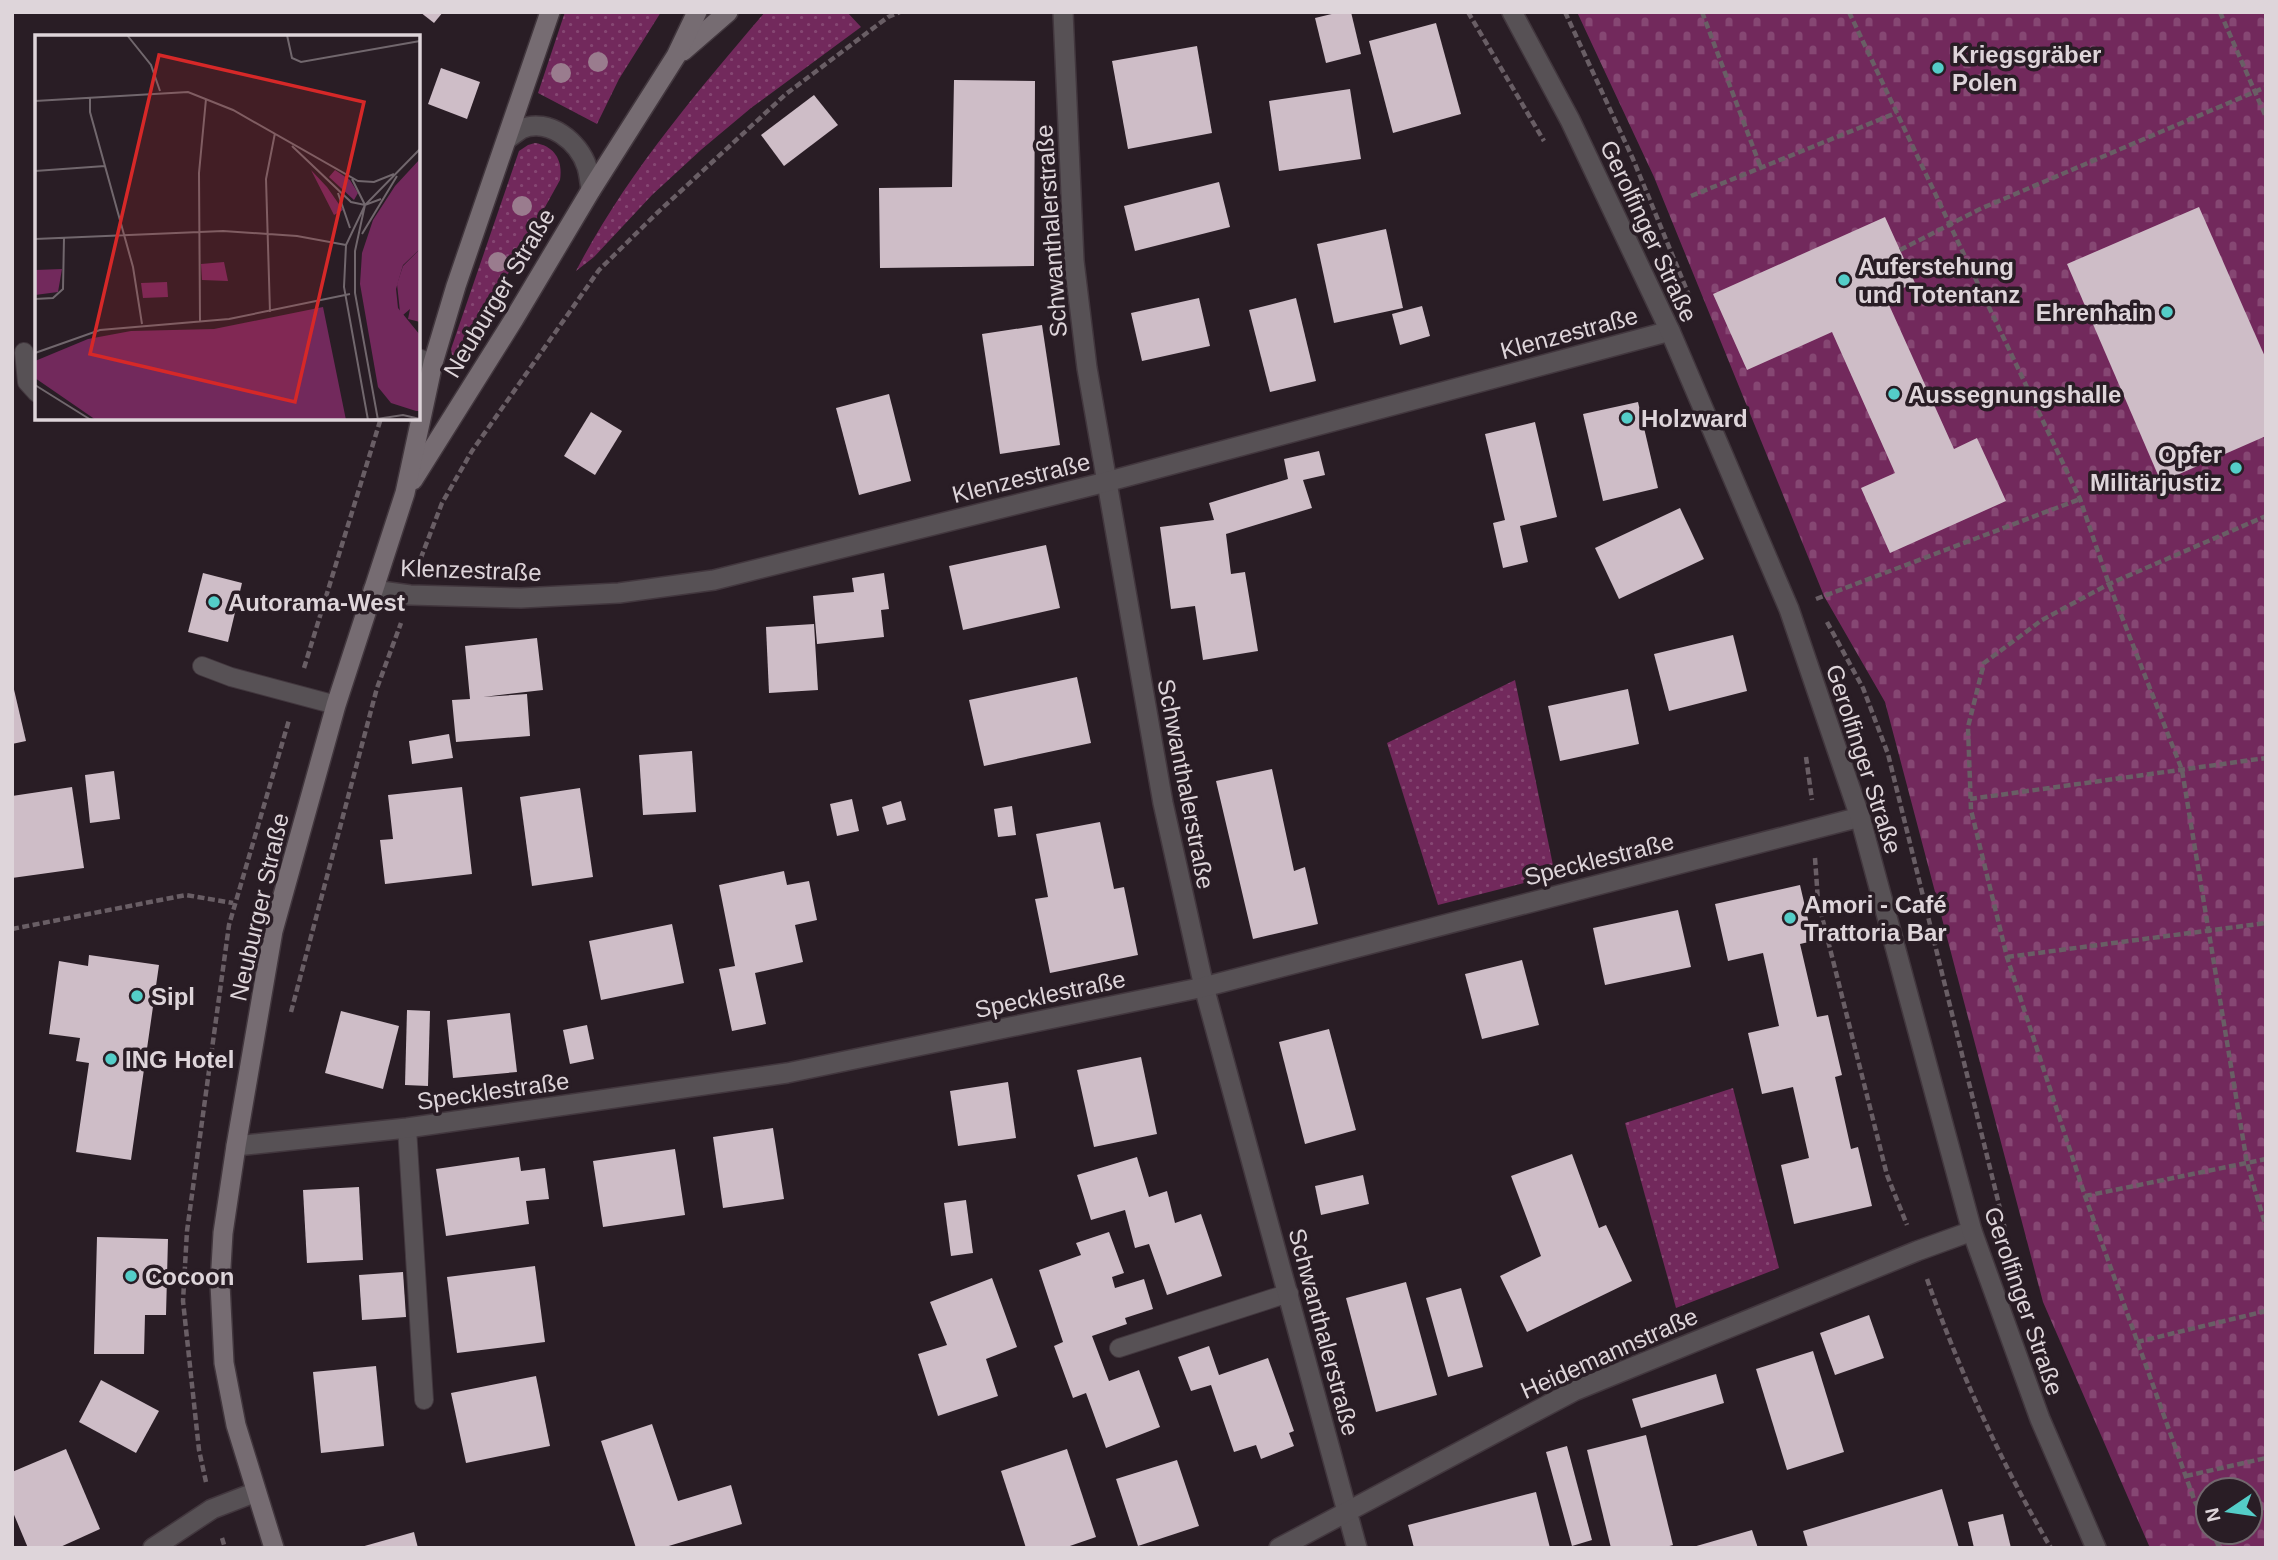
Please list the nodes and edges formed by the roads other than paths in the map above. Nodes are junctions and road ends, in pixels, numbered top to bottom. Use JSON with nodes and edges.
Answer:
{"nodes":[{"id":1,"x":550,"y":12,"type":"edge"},
{"id":2,"x":697,"y":12,"type":"edge"},
{"id":3,"x":727,"y":12,"type":"edge"},
{"id":4,"x":1063,"y":12,"type":"edge"},
{"id":5,"x":1512,"y":12,"type":"edge"},
{"id":6,"x":676,"y":56,"type":"junction"},
{"id":7,"x":507,"y":139,"type":"junction"},
{"id":8,"x":591,"y":190,"type":"junction"},
{"id":9,"x":1670,"y":331,"type":"junction"},
{"id":10,"x":24,"y":352,"type":"dead end"},
{"id":11,"x":426,"y":361,"type":"edge"},
{"id":12,"x":35,"y":391,"type":"edge"},
{"id":13,"x":420,"y":399,"type":"edge"},
{"id":14,"x":417,"y":420,"type":"edge"},
{"id":15,"x":1106,"y":482,"type":"junction"},
{"id":16,"x":405,"y":493,"type":"junction"},
{"id":17,"x":373,"y":590,"type":"junction"},
{"id":18,"x":202,"y":666,"type":"dead end"},
{"id":19,"x":336,"y":705,"type":"junction"},
{"id":20,"x":1860,"y":817,"type":"junction"},
{"id":21,"x":1204,"y":987,"type":"junction"},
{"id":22,"x":407,"y":1128,"type":"junction"},
{"id":23,"x":236,"y":1146,"type":"junction"},
{"id":24,"x":1972,"y":1231,"type":"junction"},
{"id":25,"x":1289,"y":1293,"type":"junction"},
{"id":26,"x":1119,"y":1348,"type":"dead end"},
{"id":27,"x":424,"y":1400,"type":"dead end"},
{"id":28,"x":256,"y":1492,"type":"junction"},
{"id":29,"x":1346,"y":1511,"type":"junction"},
{"id":30,"x":153,"y":1548,"type":"edge"},
{"id":31,"x":274,"y":1548,"type":"edge"},
{"id":32,"x":1279,"y":1548,"type":"edge"},
{"id":33,"x":1357,"y":1548,"type":"edge"},
{"id":34,"x":2096,"y":1548,"type":"edge"}],
"edges":[{"from":1,"to":7,"type":"main road","name":"Neuburger Straße"},
{"from":2,"to":6,"type":"main road","name":"Neuburger Straße"},
{"from":3,"to":6,"type":"main road","name":"Neuburger Straße"},
{"from":4,"to":15,"type":"street","name":"Schwanthalerstraße"},
{"from":5,"to":9,"type":"street","name":"Gerolfinger Straße"},
{"from":6,"to":8,"type":"main road","name":"Neuburger Straße"},
{"from":7,"to":8,"type":"street"},
{"from":7,"to":11,"type":"main road","name":"Neuburger Straße"},
{"from":8,"to":16,"type":"main road","name":"Neuburger Straße"},
{"from":9,"to":15,"type":"street","name":"Klenzestraße"},
{"from":9,"to":20,"type":"street","name":"Gerolfinger Straße"},
{"from":10,"to":12,"type":"lane"},
{"from":11,"to":13,"type":"main road","name":"Neuburger Straße"},
{"from":14,"to":16,"type":"main road","name":"Neuburger Straße"},
{"from":15,"to":17,"type":"street","name":"Klenzestraße"},
{"from":15,"to":21,"type":"street","name":"Schwanthalerstraße"},
{"from":16,"to":17,"type":"main road","name":"Neuburger Straße"},
{"from":17,"to":19,"type":"main road","name":"Neuburger Straße"},
{"from":18,"to":19,"type":"lane"},
{"from":19,"to":23,"type":"main road","name":"Neuburger Straße"},
{"from":20,"to":21,"type":"street","name":"Specklestraße"},
{"from":20,"to":24,"type":"street","name":"Gerolfinger Straße"},
{"from":21,"to":22,"type":"street","name":"Specklestraße"},
{"from":21,"to":25,"type":"street","name":"Schwanthalerstraße"},
{"from":22,"to":23,"type":"street","name":"Specklestraße"},
{"from":22,"to":27,"type":"lane"},
{"from":23,"to":28,"type":"main road","name":"Neuburger Straße"},
{"from":24,"to":29,"type":"street","name":"Heidemannstraße"},
{"from":24,"to":34,"type":"street","name":"Gerolfinger Straße"},
{"from":25,"to":26,"type":"lane"},
{"from":25,"to":29,"type":"street","name":"Schwanthalerstraße"},
{"from":28,"to":30,"type":"street"},
{"from":28,"to":31,"type":"main road","name":"Neuburger Straße"},
{"from":29,"to":32,"type":"street","name":"Heidemannstraße"},
{"from":29,"to":33,"type":"street","name":"Schwanthalerstraße"}]}
